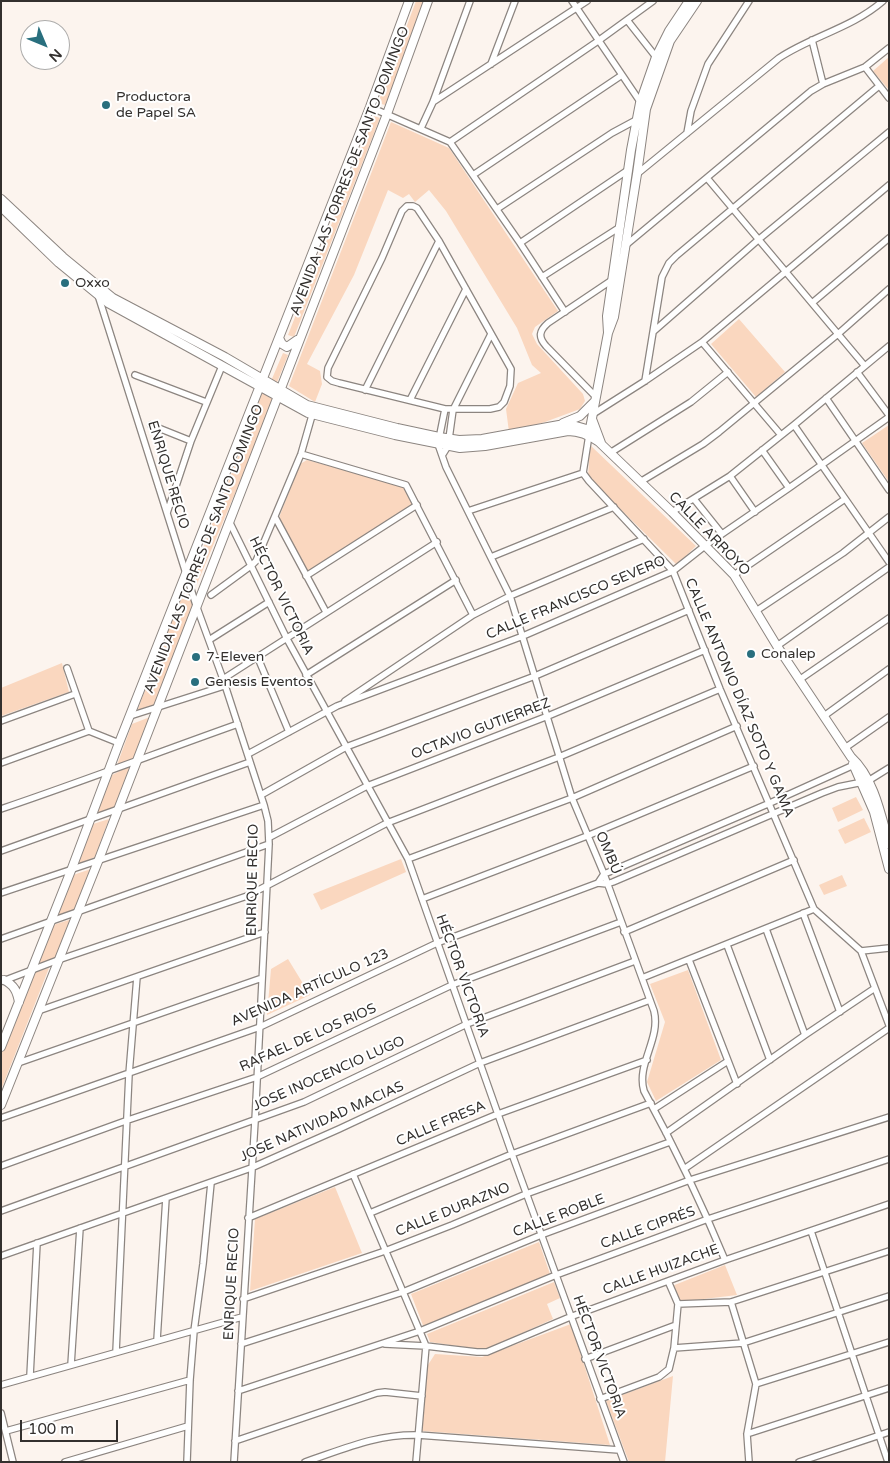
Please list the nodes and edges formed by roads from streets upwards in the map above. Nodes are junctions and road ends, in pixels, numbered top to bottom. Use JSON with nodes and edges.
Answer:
{"nodes":[{"id":1,"x":409,"y":1,"type":"edge"},
{"id":2,"x":428,"y":1,"type":"edge"},
{"id":3,"x":470,"y":1,"type":"edge"},
{"id":4,"x":515,"y":1,"type":"edge"},
{"id":5,"x":572,"y":1,"type":"edge"},
{"id":6,"x":587,"y":1,"type":"edge"},
{"id":7,"x":653,"y":1,"type":"edge"},
{"id":8,"x":689,"y":1,"type":"edge"},
{"id":9,"x":697,"y":1,"type":"edge"},
{"id":10,"x":749,"y":1,"type":"edge"},
{"id":11,"x":883,"y":1,"type":"edge"},
{"id":12,"x":577,"y":8,"type":"junction"},
{"id":13,"x":627,"y":20,"type":"junction"},
{"id":14,"x":812,"y":40,"type":"junction"},
{"id":15,"x":598,"y":41,"type":"junction"},
{"id":16,"x":889,"y":48,"type":"edge"},
{"id":17,"x":656,"y":57,"type":"junction"},
{"id":18,"x":491,"y":64,"type":"junction"},
{"id":19,"x":865,"y":67,"type":"junction"},
{"id":20,"x":622,"y":75,"type":"junction"},
{"id":21,"x":823,"y":84,"type":"junction"},
{"id":22,"x":879,"y":86,"type":"junction"},
{"id":23,"x":889,"y":98,"type":"edge"},
{"id":24,"x":433,"y":102,"type":"junction"},
{"id":25,"x":370,"y":107,"type":"junction"},
{"id":26,"x":642,"y":112,"type":"junction"},
{"id":27,"x":387,"y":114,"type":"junction"},
{"id":28,"x":421,"y":128,"type":"junction"},
{"id":29,"x":889,"y":132,"type":"edge"},
{"id":30,"x":687,"y":133,"type":"junction"},
{"id":31,"x":450,"y":142,"type":"junction"},
{"id":32,"x":628,"y":170,"type":"junction"},
{"id":33,"x":473,"y":174,"type":"junction"},
{"id":34,"x":638,"y":174,"type":"junction"},
{"id":35,"x":707,"y":178,"type":"junction"},
{"id":36,"x":889,"y":185,"type":"edge"},
{"id":37,"x":1,"y":199,"type":"edge"},
{"id":38,"x":1,"y":207,"type":"edge"},
{"id":39,"x":497,"y":209,"type":"junction"},
{"id":40,"x":731,"y":209,"type":"junction"},
{"id":41,"x":620,"y":227,"type":"junction"},
{"id":42,"x":889,"y":238,"type":"edge"},
{"id":43,"x":758,"y":240,"type":"junction"},
{"id":44,"x":439,"y":241,"type":"junction"},
{"id":45,"x":520,"y":243,"type":"junction"},
{"id":46,"x":626,"y":245,"type":"junction"},
{"id":47,"x":785,"y":272,"type":"junction"},
{"id":48,"x":542,"y":277,"type":"junction"},
{"id":49,"x":612,"y":280,"type":"junction"},
{"id":50,"x":466,"y":289,"type":"junction"},
{"id":51,"x":889,"y":289,"type":"edge"},
{"id":52,"x":99,"y":292,"type":"junction"},
{"id":53,"x":812,"y":303,"type":"junction"},
{"id":54,"x":565,"y":312,"type":"junction"},
{"id":55,"x":654,"y":331,"type":"junction"},
{"id":56,"x":608,"y":333,"type":"junction"},
{"id":57,"x":491,"y":334,"type":"junction"},
{"id":58,"x":838,"y":334,"type":"junction"},
{"id":59,"x":279,"y":338,"type":"junction"},
{"id":60,"x":298,"y":340,"type":"junction"},
{"id":61,"x":702,"y":342,"type":"junction"},
{"id":62,"x":889,"y":346,"type":"edge"},
{"id":63,"x":864,"y":365,"type":"junction"},
{"id":64,"x":222,"y":366,"type":"junction"},
{"id":65,"x":728,"y":372,"type":"junction"},
{"id":66,"x":857,"y":372,"type":"junction"},
{"id":67,"x":135,"y":375,"type":"dead end"},
{"id":68,"x":645,"y":381,"type":"junction"},
{"id":69,"x":261,"y":383,"type":"junction"},
{"id":70,"x":365,"y":390,"type":"junction"},
{"id":71,"x":278,"y":392,"type":"junction"},
{"id":72,"x":826,"y":398,"type":"junction"},
{"id":73,"x":596,"y":399,"type":"junction"},
{"id":74,"x":410,"y":400,"type":"junction"},
{"id":75,"x":206,"y":402,"type":"junction"},
{"id":76,"x":754,"y":403,"type":"junction"},
{"id":77,"x":445,"y":409,"type":"junction"},
{"id":78,"x":454,"y":410,"type":"junction"},
{"id":79,"x":314,"y":411,"type":"junction"},
{"id":80,"x":592,"y":416,"type":"junction"},
{"id":81,"x":889,"y":416,"type":"edge"},
{"id":82,"x":559,"y":424,"type":"junction"},
{"id":83,"x":151,"y":425,"type":"dead end"},
{"id":84,"x":794,"y":425,"type":"junction"},
{"id":85,"x":587,"y":431,"type":"junction"},
{"id":86,"x":781,"y":435,"type":"junction"},
{"id":87,"x":191,"y":441,"type":"junction"},
{"id":88,"x":438,"y":441,"type":"junction"},
{"id":89,"x":856,"y":441,"type":"junction"},
{"id":90,"x":449,"y":443,"type":"junction"},
{"id":91,"x":600,"y":444,"type":"junction"},
{"id":92,"x":762,"y":450,"type":"junction"},
{"id":93,"x":610,"y":453,"type":"junction"},
{"id":94,"x":300,"y":454,"type":"junction"},
{"id":95,"x":443,"y":454,"type":"junction"},
{"id":96,"x":822,"y":465,"type":"junction"},
{"id":97,"x":584,"y":473,"type":"junction"},
{"id":98,"x":730,"y":476,"type":"junction"},
{"id":99,"x":640,"y":482,"type":"junction"},
{"id":100,"x":789,"y":488,"type":"junction"},
{"id":101,"x":889,"y":490,"type":"edge"},
{"id":102,"x":694,"y":498,"type":"junction"},
{"id":103,"x":845,"y":499,"type":"junction"},
{"id":104,"x":417,"y":505,"type":"junction"},
{"id":105,"x":614,"y":507,"type":"junction"},
{"id":106,"x":468,"y":511,"type":"junction"},
{"id":107,"x":672,"y":512,"type":"junction"},
{"id":108,"x":755,"y":512,"type":"junction"},
{"id":109,"x":167,"y":513,"type":"junction"},
{"id":110,"x":889,"y":517,"type":"edge"},
{"id":111,"x":275,"y":518,"type":"junction"},
{"id":112,"x":229,"y":520,"type":"junction"},
{"id":113,"x":869,"y":531,"type":"junction"},
{"id":114,"x":722,"y":534,"type":"junction"},
{"id":115,"x":644,"y":539,"type":"junction"},
{"id":116,"x":437,"y":542,"type":"junction"},
{"id":117,"x":706,"y":545,"type":"junction"},
{"id":118,"x":492,"y":557,"type":"junction"},
{"id":119,"x":889,"y":562,"type":"edge"},
{"id":120,"x":252,"y":565,"type":"junction"},
{"id":121,"x":889,"y":568,"type":"edge"},
{"id":122,"x":673,"y":571,"type":"junction"},
{"id":123,"x":186,"y":574,"type":"junction"},
{"id":124,"x":734,"y":575,"type":"junction"},
{"id":125,"x":306,"y":576,"type":"junction"},
{"id":126,"x":456,"y":580,"type":"junction"},
{"id":127,"x":211,"y":595,"type":"dead end"},
{"id":128,"x":510,"y":596,"type":"junction"},
{"id":129,"x":269,"y":602,"type":"junction"},
{"id":130,"x":196,"y":605,"type":"junction"},
{"id":131,"x":689,"y":610,"type":"junction"},
{"id":132,"x":756,"y":611,"type":"junction"},
{"id":133,"x":326,"y":612,"type":"junction"},
{"id":134,"x":474,"y":615,"type":"junction"},
{"id":135,"x":889,"y":618,"type":"edge"},
{"id":136,"x":523,"y":636,"type":"junction"},
{"id":137,"x":287,"y":639,"type":"junction"},
{"id":138,"x":209,"y":640,"type":"junction"},
{"id":139,"x":777,"y":646,"type":"junction"},
{"id":140,"x":704,"y":650,"type":"junction"},
{"id":141,"x":258,"y":658,"type":"junction"},
{"id":142,"x":67,"y":668,"type":"dead end"},
{"id":143,"x":889,"y":669,"type":"edge"},
{"id":144,"x":306,"y":675,"type":"junction"},
{"id":145,"x":535,"y":676,"type":"junction"},
{"id":146,"x":799,"y":680,"type":"junction"},
{"id":147,"x":224,"y":682,"type":"junction"},
{"id":148,"x":720,"y":689,"type":"junction"},
{"id":149,"x":76,"y":694,"type":"junction"},
{"id":150,"x":337,"y":706,"type":"junction"},
{"id":151,"x":156,"y":708,"type":"junction"},
{"id":152,"x":326,"y":712,"type":"junction"},
{"id":153,"x":130,"y":716,"type":"junction"},
{"id":154,"x":548,"y":716,"type":"junction"},
{"id":155,"x":824,"y":716,"type":"junction"},
{"id":156,"x":889,"y":716,"type":"edge"},
{"id":157,"x":1,"y":720,"type":"edge"},
{"id":158,"x":238,"y":724,"type":"junction"},
{"id":159,"x":737,"y":726,"type":"junction"},
{"id":160,"x":89,"y":731,"type":"junction"},
{"id":161,"x":289,"y":732,"type":"junction"},
{"id":162,"x":119,"y":743,"type":"junction"},
{"id":163,"x":346,"y":748,"type":"junction"},
{"id":164,"x":845,"y":748,"type":"junction"},
{"id":165,"x":248,"y":754,"type":"junction"},
{"id":166,"x":559,"y":757,"type":"junction"},
{"id":167,"x":136,"y":760,"type":"junction"},
{"id":168,"x":250,"y":762,"type":"junction"},
{"id":169,"x":1,"y":763,"type":"edge"},
{"id":170,"x":856,"y":764,"type":"junction"},
{"id":171,"x":754,"y":766,"type":"junction"},
{"id":172,"x":889,"y":768,"type":"edge"},
{"id":173,"x":109,"y":770,"type":"junction"},
{"id":174,"x":865,"y":782,"type":"junction"},
{"id":175,"x":367,"y":786,"type":"junction"},
{"id":176,"x":261,"y":795,"type":"junction"},
{"id":177,"x":572,"y":798,"type":"junction"},
{"id":178,"x":264,"y":804,"type":"junction"},
{"id":179,"x":770,"y":804,"type":"junction"},
{"id":180,"x":1,"y":809,"type":"edge"},
{"id":181,"x":117,"y":810,"type":"junction"},
{"id":182,"x":774,"y":814,"type":"junction"},
{"id":183,"x":886,"y":818,"type":"edge"},
{"id":184,"x":91,"y":819,"type":"junction"},
{"id":185,"x":387,"y":823,"type":"junction"},
{"id":186,"x":587,"y":836,"type":"junction"},
{"id":187,"x":270,"y":837,"type":"junction"},
{"id":188,"x":269,"y":844,"type":"junction"},
{"id":189,"x":889,"y":844,"type":"edge"},
{"id":190,"x":1,"y":851,"type":"edge"},
{"id":191,"x":99,"y":859,"type":"junction"},
{"id":192,"x":408,"y":859,"type":"junction"},
{"id":193,"x":794,"y":860,"type":"junction"},
{"id":194,"x":72,"y":868,"type":"junction"},
{"id":195,"x":889,"y":869,"type":"edge"},
{"id":196,"x":604,"y":874,"type":"junction"},
{"id":197,"x":598,"y":882,"type":"junction"},
{"id":198,"x":607,"y":884,"type":"junction"},
{"id":199,"x":268,"y":886,"type":"junction"},
{"id":200,"x":1,"y":893,"type":"edge"},
{"id":201,"x":422,"y":899,"type":"junction"},
{"id":202,"x":814,"y":909,"type":"junction"},
{"id":203,"x":78,"y":912,"type":"junction"},
{"id":204,"x":803,"y":913,"type":"junction"},
{"id":205,"x":50,"y":922,"type":"junction"},
{"id":206,"x":621,"y":922,"type":"junction"},
{"id":207,"x":766,"y":929,"type":"junction"},
{"id":208,"x":265,"y":932,"type":"junction"},
{"id":209,"x":624,"y":932,"type":"junction"},
{"id":210,"x":1,"y":939,"type":"edge"},
{"id":211,"x":437,"y":943,"type":"junction"},
{"id":212,"x":727,"y":945,"type":"junction"},
{"id":213,"x":889,"y":948,"type":"edge"},
{"id":214,"x":861,"y":951,"type":"junction"},
{"id":215,"x":58,"y":960,"type":"junction"},
{"id":216,"x":689,"y":960,"type":"junction"},
{"id":217,"x":635,"y":961,"type":"junction"},
{"id":218,"x":32,"y":970,"type":"junction"},
{"id":219,"x":137,"y":978,"type":"junction"},
{"id":220,"x":262,"y":978,"type":"junction"},
{"id":221,"x":642,"y":978,"type":"junction"},
{"id":222,"x":3,"y":981,"type":"edge"},
{"id":223,"x":452,"y":985,"type":"junction"},
{"id":224,"x":875,"y":988,"type":"junction"},
{"id":225,"x":650,"y":1000,"type":"junction"},
{"id":226,"x":19,"y":1002,"type":"junction"},
{"id":227,"x":38,"y":1011,"type":"junction"},
{"id":228,"x":840,"y":1012,"type":"junction"},
{"id":229,"x":133,"y":1024,"type":"junction"},
{"id":230,"x":467,"y":1024,"type":"junction"},
{"id":231,"x":889,"y":1026,"type":"edge"},
{"id":232,"x":260,"y":1027,"type":"junction"},
{"id":233,"x":805,"y":1035,"type":"junction"},
{"id":234,"x":1,"y":1047,"type":"edge"},
{"id":235,"x":646,"y":1060,"type":"junction"},
{"id":236,"x":770,"y":1060,"type":"junction"},
{"id":237,"x":728,"y":1061,"type":"junction"},
{"id":238,"x":18,"y":1063,"type":"junction"},
{"id":239,"x":480,"y":1063,"type":"junction"},
{"id":240,"x":129,"y":1074,"type":"junction"},
{"id":241,"x":257,"y":1077,"type":"junction"},
{"id":242,"x":737,"y":1084,"type":"junction"},
{"id":243,"x":651,"y":1103,"type":"junction"},
{"id":244,"x":1,"y":1105,"type":"edge"},
{"id":245,"x":654,"y":1109,"type":"junction"},
{"id":246,"x":498,"y":1114,"type":"junction"},
{"id":247,"x":889,"y":1117,"type":"edge"},
{"id":248,"x":1,"y":1118,"type":"edge"},
{"id":249,"x":128,"y":1120,"type":"junction"},
{"id":250,"x":255,"y":1121,"type":"junction"},
{"id":251,"x":666,"y":1133,"type":"junction"},
{"id":252,"x":670,"y":1142,"type":"junction"},
{"id":253,"x":512,"y":1154,"type":"junction"},
{"id":254,"x":889,"y":1159,"type":"edge"},
{"id":255,"x":1,"y":1166,"type":"edge"},
{"id":256,"x":125,"y":1167,"type":"junction"},
{"id":257,"x":251,"y":1168,"type":"junction"},
{"id":258,"x":684,"y":1169,"type":"junction"},
{"id":259,"x":353,"y":1174,"type":"junction"},
{"id":260,"x":690,"y":1180,"type":"junction"},
{"id":261,"x":210,"y":1183,"type":"junction"},
{"id":262,"x":526,"y":1194,"type":"junction"},
{"id":263,"x":166,"y":1198,"type":"junction"},
{"id":264,"x":889,"y":1204,"type":"edge"},
{"id":265,"x":1,"y":1211,"type":"edge"},
{"id":266,"x":124,"y":1213,"type":"junction"},
{"id":267,"x":370,"y":1213,"type":"junction"},
{"id":268,"x":248,"y":1218,"type":"junction"},
{"id":269,"x":708,"y":1219,"type":"junction"},
{"id":270,"x":80,"y":1228,"type":"junction"},
{"id":271,"x":811,"y":1231,"type":"junction"},
{"id":272,"x":541,"y":1235,"type":"junction"},
{"id":273,"x":37,"y":1243,"type":"junction"},
{"id":274,"x":386,"y":1250,"type":"junction"},
{"id":275,"x":889,"y":1251,"type":"edge"},
{"id":276,"x":1,"y":1256,"type":"edge"},
{"id":277,"x":725,"y":1260,"type":"junction"},
{"id":278,"x":825,"y":1272,"type":"junction"},
{"id":279,"x":556,"y":1275,"type":"junction"},
{"id":280,"x":668,"y":1281,"type":"junction"},
{"id":281,"x":403,"y":1292,"type":"junction"},
{"id":282,"x":889,"y":1296,"type":"edge"},
{"id":283,"x":243,"y":1299,"type":"junction"},
{"id":284,"x":731,"y":1302,"type":"junction"},
{"id":285,"x":678,"y":1304,"type":"junction"},
{"id":286,"x":838,"y":1312,"type":"junction"},
{"id":287,"x":242,"y":1317,"type":"junction"},
{"id":288,"x":570,"y":1317,"type":"junction"},
{"id":289,"x":676,"y":1326,"type":"junction"},
{"id":290,"x":194,"y":1331,"type":"junction"},
{"id":291,"x":420,"y":1331,"type":"junction"},
{"id":292,"x":157,"y":1340,"type":"junction"},
{"id":293,"x":889,"y":1342,"type":"edge"},
{"id":294,"x":743,"y":1343,"type":"junction"},
{"id":295,"x":240,"y":1344,"type":"junction"},
{"id":296,"x":382,"y":1344,"type":"junction"},
{"id":297,"x":426,"y":1346,"type":"junction"},
{"id":298,"x":674,"y":1348,"type":"junction"},
{"id":299,"x":116,"y":1352,"type":"junction"},
{"id":300,"x":853,"y":1354,"type":"junction"},
{"id":301,"x":585,"y":1359,"type":"junction"},
{"id":302,"x":71,"y":1365,"type":"junction"},
{"id":303,"x":30,"y":1376,"type":"junction"},
{"id":304,"x":190,"y":1380,"type":"junction"},
{"id":305,"x":756,"y":1384,"type":"junction"},
{"id":306,"x":1,"y":1385,"type":"edge"},
{"id":307,"x":889,"y":1388,"type":"edge"},
{"id":308,"x":238,"y":1391,"type":"junction"},
{"id":309,"x":867,"y":1395,"type":"junction"},
{"id":310,"x":422,"y":1396,"type":"junction"},
{"id":311,"x":600,"y":1399,"type":"junction"},
{"id":312,"x":1,"y":1413,"type":"edge"},
{"id":313,"x":188,"y":1426,"type":"junction"},
{"id":314,"x":6,"y":1431,"type":"junction"},
{"id":315,"x":889,"y":1432,"type":"edge"},
{"id":316,"x":747,"y":1434,"type":"junction"},
{"id":317,"x":880,"y":1435,"type":"junction"},
{"id":318,"x":418,"y":1436,"type":"junction"},
{"id":319,"x":235,"y":1441,"type":"junction"},
{"id":320,"x":619,"y":1450,"type":"junction"},
{"id":321,"x":13,"y":1462,"type":"edge"},
{"id":322,"x":65,"y":1462,"type":"edge"},
{"id":323,"x":187,"y":1462,"type":"edge"},
{"id":324,"x":234,"y":1462,"type":"edge"},
{"id":325,"x":305,"y":1462,"type":"edge"},
{"id":326,"x":416,"y":1462,"type":"edge"},
{"id":327,"x":624,"y":1462,"type":"edge"},
{"id":328,"x":749,"y":1462,"type":"edge"},
{"id":329,"x":799,"y":1462,"type":"edge"},
{"id":330,"x":888,"y":1462,"type":"edge"}],
"edges":[{"from":1,"to":25,"type":"street","name":"AVENIDA LAS TORRES DE SANTO DOMINGO"},
{"from":2,"to":27,"type":"street","name":"AVENIDA LAS TORRES DE SANTO DOMINGO"},
{"from":3,"to":24,"type":"street"},
{"from":4,"to":18,"type":"street"},
{"from":5,"to":12,"type":"street"},
{"from":6,"to":12,"type":"street"},
{"from":7,"to":13,"type":"street"},
{"from":8,"to":17,"type":"street"},
{"from":9,"to":26,"type":"street"},
{"from":10,"to":30,"type":"street"},
{"from":11,"to":14,"type":"street"},
{"from":12,"to":15,"type":"street"},
{"from":12,"to":18,"type":"street"},
{"from":13,"to":15,"type":"street"},
{"from":13,"to":17,"type":"street"},
{"from":14,"to":21,"type":"street"},
{"from":14,"to":30,"type":"street"},
{"from":15,"to":20,"type":"street"},
{"from":15,"to":31,"type":"street"},
{"from":16,"to":19,"type":"street"},
{"from":17,"to":26,"type":"street"},
{"from":18,"to":24,"type":"street"},
{"from":19,"to":21,"type":"street"},
{"from":19,"to":22,"type":"street"},
{"from":20,"to":26,"type":"street"},
{"from":20,"to":33,"type":"street"},
{"from":21,"to":35,"type":"street"},
{"from":22,"to":23,"type":"street"},
{"from":22,"to":40,"type":"street"},
{"from":24,"to":28,"type":"street"},
{"from":25,"to":27,"type":"street"},
{"from":25,"to":59,"type":"street","name":"AVENIDA LAS TORRES DE SANTO DOMINGO"},
{"from":26,"to":32,"type":"street"},
{"from":26,"to":34,"type":"street"},
{"from":26,"to":39,"type":"street"},
{"from":27,"to":28,"type":"street"},
{"from":27,"to":60,"type":"street","name":"AVENIDA LAS TORRES DE SANTO DOMINGO"},
{"from":28,"to":31,"type":"street"},
{"from":29,"to":43,"type":"street"},
{"from":30,"to":34,"type":"street"},
{"from":31,"to":33,"type":"street"},
{"from":32,"to":41,"type":"street"},
{"from":32,"to":45,"type":"street"},
{"from":33,"to":39,"type":"street"},
{"from":34,"to":46,"type":"street"},
{"from":35,"to":40,"type":"street"},
{"from":35,"to":46,"type":"street"},
{"from":36,"to":47,"type":"street"},
{"from":37,"to":52,"type":"street"},
{"from":38,"to":52,"type":"street"},
{"from":39,"to":45,"type":"street"},
{"from":40,"to":43,"type":"street"},
{"from":40,"to":55,"type":"street"},
{"from":41,"to":48,"type":"street"},
{"from":41,"to":49,"type":"street"},
{"from":42,"to":53,"type":"street"},
{"from":43,"to":47,"type":"street"},
{"from":43,"to":55,"type":"street"},
{"from":44,"to":50,"type":"street"},
{"from":44,"to":70,"type":"street"},
{"from":44,"to":70,"type":"street"},
{"from":45,"to":48,"type":"street"},
{"from":46,"to":56,"type":"street"},
{"from":47,"to":53,"type":"street"},
{"from":47,"to":61,"type":"street"},
{"from":48,"to":54,"type":"street"},
{"from":49,"to":54,"type":"street"},
{"from":49,"to":56,"type":"street"},
{"from":50,"to":57,"type":"street"},
{"from":50,"to":74,"type":"street"},
{"from":51,"to":58,"type":"street"},
{"from":52,"to":64,"type":"street"},
{"from":52,"to":69,"type":"street"},
{"from":52,"to":109,"type":"street","name":"ENRIQUE RECIO"},
{"from":53,"to":58,"type":"street"},
{"from":54,"to":73,"type":"street"},
{"from":55,"to":68,"type":"street"},
{"from":56,"to":73,"type":"street"},
{"from":57,"to":78,"type":"street"},
{"from":57,"to":78,"type":"street"},
{"from":58,"to":63,"type":"street"},
{"from":58,"to":76,"type":"street"},
{"from":59,"to":60,"type":"street"},
{"from":59,"to":69,"type":"street","name":"AVENIDA LAS TORRES DE SANTO DOMINGO"},
{"from":60,"to":71,"type":"street","name":"AVENIDA LAS TORRES DE SANTO DOMINGO"},
{"from":61,"to":65,"type":"street"},
{"from":61,"to":68,"type":"street"},
{"from":62,"to":63,"type":"street"},
{"from":63,"to":66,"type":"street"},
{"from":64,"to":69,"type":"street"},
{"from":64,"to":75,"type":"street"},
{"from":65,"to":76,"type":"street"},
{"from":65,"to":93,"type":"street"},
{"from":66,"to":72,"type":"street"},
{"from":66,"to":81,"type":"street"},
{"from":67,"to":75,"type":"street"},
{"from":68,"to":80,"type":"street"},
{"from":69,"to":71,"type":"street"},
{"from":69,"to":123,"type":"street","name":"AVENIDA LAS TORRES DE SANTO DOMINGO"},
{"from":70,"to":74,"type":"street"},
{"from":71,"to":79,"type":"street"},
{"from":71,"to":112,"type":"street","name":"AVENIDA LAS TORRES DE SANTO DOMINGO"},
{"from":72,"to":84,"type":"street"},
{"from":72,"to":89,"type":"street"},
{"from":73,"to":80,"type":"street"},
{"from":73,"to":82,"type":"street"},
{"from":74,"to":77,"type":"street"},
{"from":75,"to":87,"type":"street"},
{"from":76,"to":86,"type":"street"},
{"from":76,"to":99,"type":"street"},
{"from":77,"to":78,"type":"street"},
{"from":77,"to":88,"type":"street"},
{"from":78,"to":90,"type":"street"},
{"from":79,"to":88,"type":"street"},
{"from":79,"to":94,"type":"street"},
{"from":80,"to":85,"type":"street"},
{"from":80,"to":91,"type":"street"},
{"from":81,"to":89,"type":"street","name":"CALLE FRANCISCO SEVERO"},
{"from":82,"to":85,"type":"street"},
{"from":82,"to":90,"type":"street"},
{"from":83,"to":87,"type":"street"},
{"from":84,"to":86,"type":"street"},
{"from":84,"to":96,"type":"street"},
{"from":85,"to":90,"type":"street"},
{"from":85,"to":91,"type":"street","name":"CALLE ARROYO"},
{"from":85,"to":97,"type":"street"},
{"from":86,"to":92,"type":"street"},
{"from":87,"to":109,"type":"street"},
{"from":88,"to":90,"type":"street"},
{"from":88,"to":95,"type":"street","name":"OMBÚ"},
{"from":89,"to":96,"type":"street","name":"CALLE FRANCISCO SEVERO"},
{"from":89,"to":101,"type":"street"},
{"from":90,"to":95,"type":"street"},
{"from":91,"to":93,"type":"street","name":"CALLE ARROYO"},
{"from":92,"to":98,"type":"street"},
{"from":92,"to":100,"type":"street"},
{"from":93,"to":99,"type":"street","name":"CALLE ARROYO"},
{"from":94,"to":104,"type":"street"},
{"from":94,"to":111,"type":"street"},
{"from":95,"to":106,"type":"street","name":"OMBÚ"},
{"from":96,"to":100,"type":"street","name":"CALLE FRANCISCO SEVERO"},
{"from":96,"to":103,"type":"street"},
{"from":97,"to":105,"type":"street","name":"CALLE ANTONIO DÍAZ SOTO Y GAMA"},
{"from":97,"to":106,"type":"street"},
{"from":98,"to":102,"type":"street"},
{"from":98,"to":108,"type":"street"},
{"from":99,"to":107,"type":"street","name":"CALLE ARROYO"},
{"from":100,"to":108,"type":"street","name":"CALLE FRANCISCO SEVERO"},
{"from":102,"to":107,"type":"street"},
{"from":102,"to":114,"type":"street"},
{"from":103,"to":113,"type":"street"},
{"from":103,"to":124,"type":"street"},
{"from":104,"to":116,"type":"street"},
{"from":104,"to":125,"type":"street"},
{"from":105,"to":115,"type":"street","name":"CALLE ANTONIO DÍAZ SOTO Y GAMA"},
{"from":105,"to":118,"type":"street"},
{"from":106,"to":118,"type":"street","name":"OMBÚ"},
{"from":107,"to":117,"type":"street","name":"CALLE ARROYO"},
{"from":108,"to":114,"type":"street","name":"CALLE FRANCISCO SEVERO"},
{"from":109,"to":123,"type":"street","name":"ENRIQUE RECIO"},
{"from":110,"to":113,"type":"street"},
{"from":111,"to":120,"type":"street"},
{"from":111,"to":125,"type":"street"},
{"from":112,"to":120,"type":"street","name":"HÉCTOR VICTORIA"},
{"from":112,"to":130,"type":"street","name":"AVENIDA LAS TORRES DE SANTO DOMINGO"},
{"from":113,"to":119,"type":"street"},
{"from":113,"to":132,"type":"street"},
{"from":114,"to":117,"type":"street","name":"CALLE FRANCISCO SEVERO"},
{"from":115,"to":122,"type":"street","name":"CALLE ANTONIO DÍAZ SOTO Y GAMA"},
{"from":115,"to":128,"type":"street"},
{"from":116,"to":126,"type":"street"},
{"from":116,"to":133,"type":"street"},
{"from":117,"to":122,"type":"street","name":"CALLE FRANCISCO SEVERO"},
{"from":117,"to":124,"type":"street","name":"CALLE ARROYO"},
{"from":118,"to":128,"type":"street","name":"OMBÚ"},
{"from":120,"to":127,"type":"street"},
{"from":120,"to":129,"type":"street","name":"HÉCTOR VICTORIA"},
{"from":121,"to":139,"type":"street"},
{"from":122,"to":131,"type":"street","name":"CALLE ANTONIO DÍAZ SOTO Y GAMA"},
{"from":122,"to":136,"type":"street","name":"CALLE FRANCISCO SEVERO"},
{"from":123,"to":130,"type":"street","name":"ENRIQUE RECIO"},
{"from":123,"to":153,"type":"street","name":"AVENIDA LAS TORRES DE SANTO DOMINGO"},
{"from":124,"to":132,"type":"street","name":"CALLE ARROYO"},
{"from":125,"to":133,"type":"street"},
{"from":126,"to":134,"type":"street"},
{"from":126,"to":144,"type":"street"},
{"from":128,"to":134,"type":"street"},
{"from":128,"to":136,"type":"street","name":"OMBÚ"},
{"from":129,"to":137,"type":"street","name":"HÉCTOR VICTORIA"},
{"from":129,"to":138,"type":"street"},
{"from":130,"to":138,"type":"street","name":"ENRIQUE RECIO"},
{"from":130,"to":151,"type":"street","name":"AVENIDA LAS TORRES DE SANTO DOMINGO"},
{"from":131,"to":140,"type":"street","name":"CALLE ANTONIO DÍAZ SOTO Y GAMA"},
{"from":131,"to":145,"type":"street"},
{"from":132,"to":139,"type":"street","name":"CALLE ARROYO"},
{"from":133,"to":137,"type":"street"},
{"from":134,"to":150,"type":"street"},
{"from":135,"to":146,"type":"street"},
{"from":136,"to":145,"type":"street","name":"OMBÚ"},
{"from":136,"to":150,"type":"street","name":"CALLE FRANCISCO SEVERO"},
{"from":137,"to":141,"type":"street"},
{"from":137,"to":144,"type":"street","name":"HÉCTOR VICTORIA"},
{"from":138,"to":147,"type":"street","name":"ENRIQUE RECIO"},
{"from":139,"to":146,"type":"street","name":"CALLE ARROYO"},
{"from":140,"to":148,"type":"street","name":"CALLE ANTONIO DÍAZ SOTO Y GAMA"},
{"from":140,"to":154,"type":"street","name":"OCTAVIO GUTIERREZ"},
{"from":141,"to":147,"type":"street"},
{"from":141,"to":161,"type":"street"},
{"from":142,"to":149,"type":"street"},
{"from":143,"to":155,"type":"street"},
{"from":144,"to":152,"type":"street","name":"HÉCTOR VICTORIA"},
{"from":145,"to":154,"type":"street","name":"OMBÚ"},
{"from":145,"to":163,"type":"street"},
{"from":146,"to":155,"type":"street","name":"CALLE ARROYO"},
{"from":147,"to":151,"type":"street"},
{"from":147,"to":158,"type":"street","name":"ENRIQUE RECIO"},
{"from":148,"to":159,"type":"street","name":"CALLE ANTONIO DÍAZ SOTO Y GAMA"},
{"from":148,"to":166,"type":"street"},
{"from":149,"to":157,"type":"street"},
{"from":149,"to":160,"type":"street"},
{"from":150,"to":152,"type":"street","name":"CALLE FRANCISCO SEVERO"},
{"from":151,"to":153,"type":"street"},
{"from":151,"to":167,"type":"street","name":"AVENIDA LAS TORRES DE SANTO DOMINGO"},
{"from":152,"to":161,"type":"street","name":"CALLE FRANCISCO SEVERO"},
{"from":152,"to":163,"type":"street","name":"HÉCTOR VICTORIA"},
{"from":153,"to":162,"type":"street","name":"AVENIDA LAS TORRES DE SANTO DOMINGO"},
{"from":154,"to":166,"type":"street","name":"OMBÚ"},
{"from":154,"to":175,"type":"street","name":"OCTAVIO GUTIERREZ"},
{"from":155,"to":164,"type":"street","name":"CALLE ARROYO"},
{"from":156,"to":164,"type":"street"},
{"from":158,"to":165,"type":"street","name":"ENRIQUE RECIO"},
{"from":158,"to":167,"type":"street"},
{"from":159,"to":171,"type":"street","name":"CALLE ANTONIO DÍAZ SOTO Y GAMA"},
{"from":159,"to":177,"type":"street"},
{"from":160,"to":162,"type":"street"},
{"from":160,"to":169,"type":"street"},
{"from":161,"to":165,"type":"street","name":"CALLE FRANCISCO SEVERO"},
{"from":162,"to":173,"type":"street","name":"AVENIDA LAS TORRES DE SANTO DOMINGO"},
{"from":163,"to":175,"type":"street","name":"HÉCTOR VICTORIA"},
{"from":163,"to":176,"type":"street"},
{"from":164,"to":170,"type":"street","name":"CALLE ARROYO"},
{"from":165,"to":168,"type":"street","name":"ENRIQUE RECIO"},
{"from":166,"to":177,"type":"street","name":"OMBÚ"},
{"from":166,"to":185,"type":"street"},
{"from":167,"to":173,"type":"street"},
{"from":167,"to":181,"type":"street","name":"AVENIDA LAS TORRES DE SANTO DOMINGO"},
{"from":168,"to":176,"type":"street","name":"ENRIQUE RECIO"},
{"from":168,"to":181,"type":"street"},
{"from":170,"to":174,"type":"street","name":"CALLE ARROYO"},
{"from":170,"to":179,"type":"street"},
{"from":171,"to":179,"type":"street","name":"CALLE ANTONIO DÍAZ SOTO Y GAMA"},
{"from":171,"to":186,"type":"street"},
{"from":172,"to":174,"type":"street"},
{"from":173,"to":180,"type":"street"},
{"from":173,"to":184,"type":"street","name":"AVENIDA LAS TORRES DE SANTO DOMINGO"},
{"from":174,"to":182,"type":"street"},
{"from":174,"to":183,"type":"street","name":"CALLE ARROYO"},
{"from":174,"to":195,"type":"street","name":"CALLE ARROYO"},
{"from":175,"to":185,"type":"street","name":"HÉCTOR VICTORIA"},
{"from":175,"to":187,"type":"street","name":"OCTAVIO GUTIERREZ"},
{"from":176,"to":178,"type":"street","name":"ENRIQUE RECIO"},
{"from":177,"to":186,"type":"street","name":"OMBÚ"},
{"from":177,"to":192,"type":"street"},
{"from":178,"to":187,"type":"street","name":"ENRIQUE RECIO"},
{"from":178,"to":191,"type":"street"},
{"from":179,"to":182,"type":"street","name":"CALLE ANTONIO DÍAZ SOTO Y GAMA"},
{"from":179,"to":196,"type":"street"},
{"from":181,"to":184,"type":"street"},
{"from":181,"to":191,"type":"street","name":"AVENIDA LAS TORRES DE SANTO DOMINGO"},
{"from":182,"to":193,"type":"street","name":"CALLE ANTONIO DÍAZ SOTO Y GAMA"},
{"from":182,"to":198,"type":"street"},
{"from":183,"to":189,"type":"street","name":"CALLE ARROYO"},
{"from":184,"to":190,"type":"street"},
{"from":184,"to":194,"type":"street","name":"AVENIDA LAS TORRES DE SANTO DOMINGO"},
{"from":185,"to":192,"type":"street","name":"HÉCTOR VICTORIA"},
{"from":185,"to":199,"type":"street"},
{"from":186,"to":196,"type":"street","name":"OMBÚ"},
{"from":186,"to":201,"type":"street"},
{"from":187,"to":188,"type":"street","name":"ENRIQUE RECIO"},
{"from":188,"to":199,"type":"street","name":"ENRIQUE RECIO"},
{"from":188,"to":203,"type":"street"},
{"from":191,"to":194,"type":"street"},
{"from":191,"to":203,"type":"street","name":"AVENIDA LAS TORRES DE SANTO DOMINGO"},
{"from":192,"to":201,"type":"street","name":"HÉCTOR VICTORIA"},
{"from":193,"to":202,"type":"street","name":"CALLE ANTONIO DÍAZ SOTO Y GAMA"},
{"from":193,"to":209,"type":"street"},
{"from":194,"to":200,"type":"street"},
{"from":194,"to":205,"type":"street","name":"AVENIDA LAS TORRES DE SANTO DOMINGO"},
{"from":196,"to":197,"type":"street"},
{"from":196,"to":198,"type":"street","name":"OMBÚ"},
{"from":197,"to":198,"type":"street"},
{"from":197,"to":211,"type":"street","name":"AVENIDA ARTÍCULO 123"},
{"from":198,"to":206,"type":"street","name":"OMBÚ"},
{"from":199,"to":208,"type":"street","name":"ENRIQUE RECIO"},
{"from":199,"to":215,"type":"street"},
{"from":201,"to":211,"type":"street","name":"HÉCTOR VICTORIA"},
{"from":202,"to":204,"type":"street"},
{"from":202,"to":214,"type":"street"},
{"from":203,"to":205,"type":"street"},
{"from":203,"to":215,"type":"street","name":"AVENIDA LAS TORRES DE SANTO DOMINGO"},
{"from":204,"to":207,"type":"street"},
{"from":204,"to":228,"type":"street"},
{"from":205,"to":210,"type":"street"},
{"from":205,"to":218,"type":"street","name":"AVENIDA LAS TORRES DE SANTO DOMINGO"},
{"from":206,"to":209,"type":"street","name":"OMBÚ"},
{"from":206,"to":223,"type":"street","name":"RAFAEL DE LOS RIOS"},
{"from":207,"to":212,"type":"street"},
{"from":207,"to":233,"type":"street"},
{"from":208,"to":219,"type":"street"},
{"from":208,"to":220,"type":"street","name":"ENRIQUE RECIO"},
{"from":209,"to":217,"type":"street","name":"OMBÚ"},
{"from":211,"to":223,"type":"street","name":"HÉCTOR VICTORIA"},
{"from":211,"to":232,"type":"street","name":"AVENIDA ARTÍCULO 123"},
{"from":212,"to":216,"type":"street"},
{"from":212,"to":236,"type":"street"},
{"from":213,"to":214,"type":"street"},
{"from":214,"to":224,"type":"street"},
{"from":215,"to":218,"type":"street"},
{"from":215,"to":227,"type":"street","name":"AVENIDA LAS TORRES DE SANTO DOMINGO"},
{"from":216,"to":221,"type":"street"},
{"from":216,"to":237,"type":"street"},
{"from":217,"to":221,"type":"street","name":"OMBÚ"},
{"from":217,"to":230,"type":"street","name":"JOSE INOCENCIO LUGO"},
{"from":218,"to":222,"type":"street"},
{"from":218,"to":226,"type":"street","name":"AVENIDA LAS TORRES DE SANTO DOMINGO"},
{"from":219,"to":227,"type":"street"},
{"from":219,"to":229,"type":"street"},
{"from":220,"to":229,"type":"street"},
{"from":220,"to":232,"type":"street","name":"ENRIQUE RECIO"},
{"from":221,"to":225,"type":"street","name":"OMBÚ"},
{"from":222,"to":226,"type":"street"},
{"from":223,"to":230,"type":"street","name":"HÉCTOR VICTORIA"},
{"from":223,"to":241,"type":"street","name":"RAFAEL DE LOS RIOS"},
{"from":224,"to":228,"type":"street"},
{"from":224,"to":231,"type":"street"},
{"from":225,"to":235,"type":"street","name":"OMBÚ"},
{"from":225,"to":239,"type":"street","name":"JOSE NATIVIDAD MACIAS"},
{"from":226,"to":234,"type":"street","name":"AVENIDA LAS TORRES DE SANTO DOMINGO"},
{"from":227,"to":238,"type":"street","name":"AVENIDA LAS TORRES DE SANTO DOMINGO"},
{"from":228,"to":233,"type":"street"},
{"from":229,"to":238,"type":"street"},
{"from":229,"to":240,"type":"street"},
{"from":230,"to":239,"type":"street","name":"HÉCTOR VICTORIA"},
{"from":230,"to":250,"type":"street","name":"JOSE INOCENCIO LUGO"},
{"from":231,"to":258,"type":"street"},
{"from":232,"to":240,"type":"street","name":"AVENIDA ARTÍCULO 123"},
{"from":232,"to":241,"type":"street","name":"ENRIQUE RECIO"},
{"from":233,"to":236,"type":"street"},
{"from":235,"to":243,"type":"street","name":"OMBÚ"},
{"from":235,"to":246,"type":"street","name":"CALLE FRESA"},
{"from":236,"to":242,"type":"street"},
{"from":237,"to":242,"type":"street"},
{"from":237,"to":245,"type":"street"},
{"from":238,"to":244,"type":"street","name":"AVENIDA LAS TORRES DE SANTO DOMINGO"},
{"from":239,"to":246,"type":"street","name":"HÉCTOR VICTORIA"},
{"from":239,"to":257,"type":"street","name":"JOSE NATIVIDAD MACIAS"},
{"from":240,"to":248,"type":"street","name":"AVENIDA ARTÍCULO 123"},
{"from":240,"to":249,"type":"street"},
{"from":241,"to":249,"type":"street","name":"RAFAEL DE LOS RIOS"},
{"from":241,"to":250,"type":"street","name":"ENRIQUE RECIO"},
{"from":242,"to":251,"type":"street"},
{"from":243,"to":245,"type":"street","name":"OMBÚ"},
{"from":243,"to":253,"type":"street"},
{"from":245,"to":251,"type":"street","name":"OMBÚ"},
{"from":246,"to":253,"type":"street","name":"HÉCTOR VICTORIA"},
{"from":246,"to":259,"type":"street","name":"CALLE FRESA"},
{"from":247,"to":260,"type":"street","name":"CALLE ROBLE"},
{"from":249,"to":255,"type":"street","name":"RAFAEL DE LOS RIOS"},
{"from":249,"to":256,"type":"street"},
{"from":250,"to":256,"type":"street","name":"JOSE INOCENCIO LUGO"},
{"from":250,"to":257,"type":"street","name":"ENRIQUE RECIO"},
{"from":251,"to":252,"type":"street","name":"OMBÚ"},
{"from":252,"to":258,"type":"street","name":"OMBÚ"},
{"from":252,"to":262,"type":"street","name":"CALLE DURAZNO"},
{"from":253,"to":262,"type":"street","name":"HÉCTOR VICTORIA"},
{"from":253,"to":267,"type":"street"},
{"from":254,"to":269,"type":"street","name":"CALLE CIPRÉS"},
{"from":256,"to":265,"type":"street","name":"JOSE INOCENCIO LUGO"},
{"from":256,"to":266,"type":"street"},
{"from":257,"to":261,"type":"street","name":"JOSE NATIVIDAD MACIAS"},
{"from":257,"to":268,"type":"street","name":"ENRIQUE RECIO"},
{"from":258,"to":260,"type":"street","name":"OMBÚ"},
{"from":259,"to":267,"type":"street"},
{"from":259,"to":268,"type":"street","name":"CALLE FRESA"},
{"from":260,"to":269,"type":"street","name":"OMBÚ"},
{"from":260,"to":272,"type":"street","name":"CALLE ROBLE"},
{"from":261,"to":263,"type":"street","name":"JOSE NATIVIDAD MACIAS"},
{"from":261,"to":290,"type":"street"},
{"from":262,"to":272,"type":"street","name":"HÉCTOR VICTORIA"},
{"from":262,"to":274,"type":"street","name":"CALLE DURAZNO"},
{"from":263,"to":266,"type":"street","name":"JOSE NATIVIDAD MACIAS"},
{"from":263,"to":292,"type":"street"},
{"from":264,"to":271,"type":"street","name":"CALLE HUIZACHE"},
{"from":266,"to":270,"type":"street","name":"JOSE NATIVIDAD MACIAS"},
{"from":266,"to":299,"type":"street"},
{"from":267,"to":274,"type":"street"},
{"from":268,"to":283,"type":"street","name":"ENRIQUE RECIO"},
{"from":269,"to":277,"type":"street","name":"OMBÚ"},
{"from":269,"to":279,"type":"street","name":"CALLE CIPRÉS"},
{"from":270,"to":273,"type":"street","name":"JOSE NATIVIDAD MACIAS"},
{"from":270,"to":302,"type":"street"},
{"from":271,"to":277,"type":"street","name":"CALLE HUIZACHE"},
{"from":271,"to":278,"type":"street"},
{"from":272,"to":279,"type":"street","name":"HÉCTOR VICTORIA"},
{"from":272,"to":281,"type":"street","name":"CALLE ROBLE"},
{"from":273,"to":276,"type":"street","name":"JOSE NATIVIDAD MACIAS"},
{"from":273,"to":303,"type":"street"},
{"from":274,"to":281,"type":"street"},
{"from":274,"to":283,"type":"street","name":"CALLE DURAZNO"},
{"from":275,"to":278,"type":"street"},
{"from":277,"to":280,"type":"street","name":"CALLE HUIZACHE"},
{"from":278,"to":284,"type":"street"},
{"from":278,"to":286,"type":"street"},
{"from":279,"to":288,"type":"street","name":"HÉCTOR VICTORIA"},
{"from":279,"to":291,"type":"street","name":"CALLE CIPRÉS"},
{"from":280,"to":285,"type":"street"},
{"from":280,"to":288,"type":"street","name":"CALLE HUIZACHE"},
{"from":281,"to":291,"type":"street"},
{"from":281,"to":295,"type":"street","name":"CALLE ROBLE"},
{"from":282,"to":286,"type":"street"},
{"from":283,"to":287,"type":"street","name":"ENRIQUE RECIO"},
{"from":284,"to":285,"type":"street"},
{"from":284,"to":294,"type":"street"},
{"from":285,"to":289,"type":"street"},
{"from":286,"to":294,"type":"street"},
{"from":286,"to":300,"type":"street"},
{"from":287,"to":290,"type":"street"},
{"from":287,"to":295,"type":"street","name":"ENRIQUE RECIO"},
{"from":288,"to":297,"type":"street","name":"CALLE HUIZACHE"},
{"from":288,"to":301,"type":"street","name":"HÉCTOR VICTORIA"},
{"from":289,"to":298,"type":"street"},
{"from":289,"to":301,"type":"street"},
{"from":290,"to":292,"type":"street"},
{"from":290,"to":304,"type":"street"},
{"from":291,"to":296,"type":"street","name":"CALLE HUIZACHE"},
{"from":291,"to":297,"type":"street"},
{"from":292,"to":299,"type":"street"},
{"from":293,"to":300,"type":"street"},
{"from":294,"to":298,"type":"street"},
{"from":294,"to":305,"type":"street"},
{"from":295,"to":308,"type":"street","name":"ENRIQUE RECIO"},
{"from":296,"to":297,"type":"street","name":"CALLE HUIZACHE"},
{"from":296,"to":308,"type":"street","name":"CALLE HUIZACHE"},
{"from":297,"to":310,"type":"street"},
{"from":298,"to":311,"type":"street"},
{"from":299,"to":302,"type":"street"},
{"from":300,"to":305,"type":"street"},
{"from":300,"to":309,"type":"street"},
{"from":301,"to":311,"type":"street","name":"HÉCTOR VICTORIA"},
{"from":302,"to":303,"type":"street"},
{"from":303,"to":306,"type":"street"},
{"from":304,"to":313,"type":"street"},
{"from":304,"to":314,"type":"street"},
{"from":305,"to":316,"type":"street"},
{"from":307,"to":309,"type":"street"},
{"from":308,"to":319,"type":"street","name":"ENRIQUE RECIO"},
{"from":309,"to":316,"type":"street"},
{"from":309,"to":317,"type":"street"},
{"from":310,"to":318,"type":"street"},
{"from":310,"to":319,"type":"street"},
{"from":311,"to":320,"type":"street","name":"HÉCTOR VICTORIA"},
{"from":312,"to":314,"type":"street"},
{"from":313,"to":322,"type":"street"},
{"from":313,"to":323,"type":"street"},
{"from":314,"to":321,"type":"street"},
{"from":315,"to":317,"type":"street"},
{"from":316,"to":328,"type":"street"},
{"from":317,"to":329,"type":"street"},
{"from":317,"to":330,"type":"street"},
{"from":318,"to":320,"type":"street"},
{"from":318,"to":325,"type":"street"},
{"from":318,"to":326,"type":"street"},
{"from":319,"to":324,"type":"street","name":"ENRIQUE RECIO"},
{"from":320,"to":327,"type":"street","name":"HÉCTOR VICTORIA"}]}
